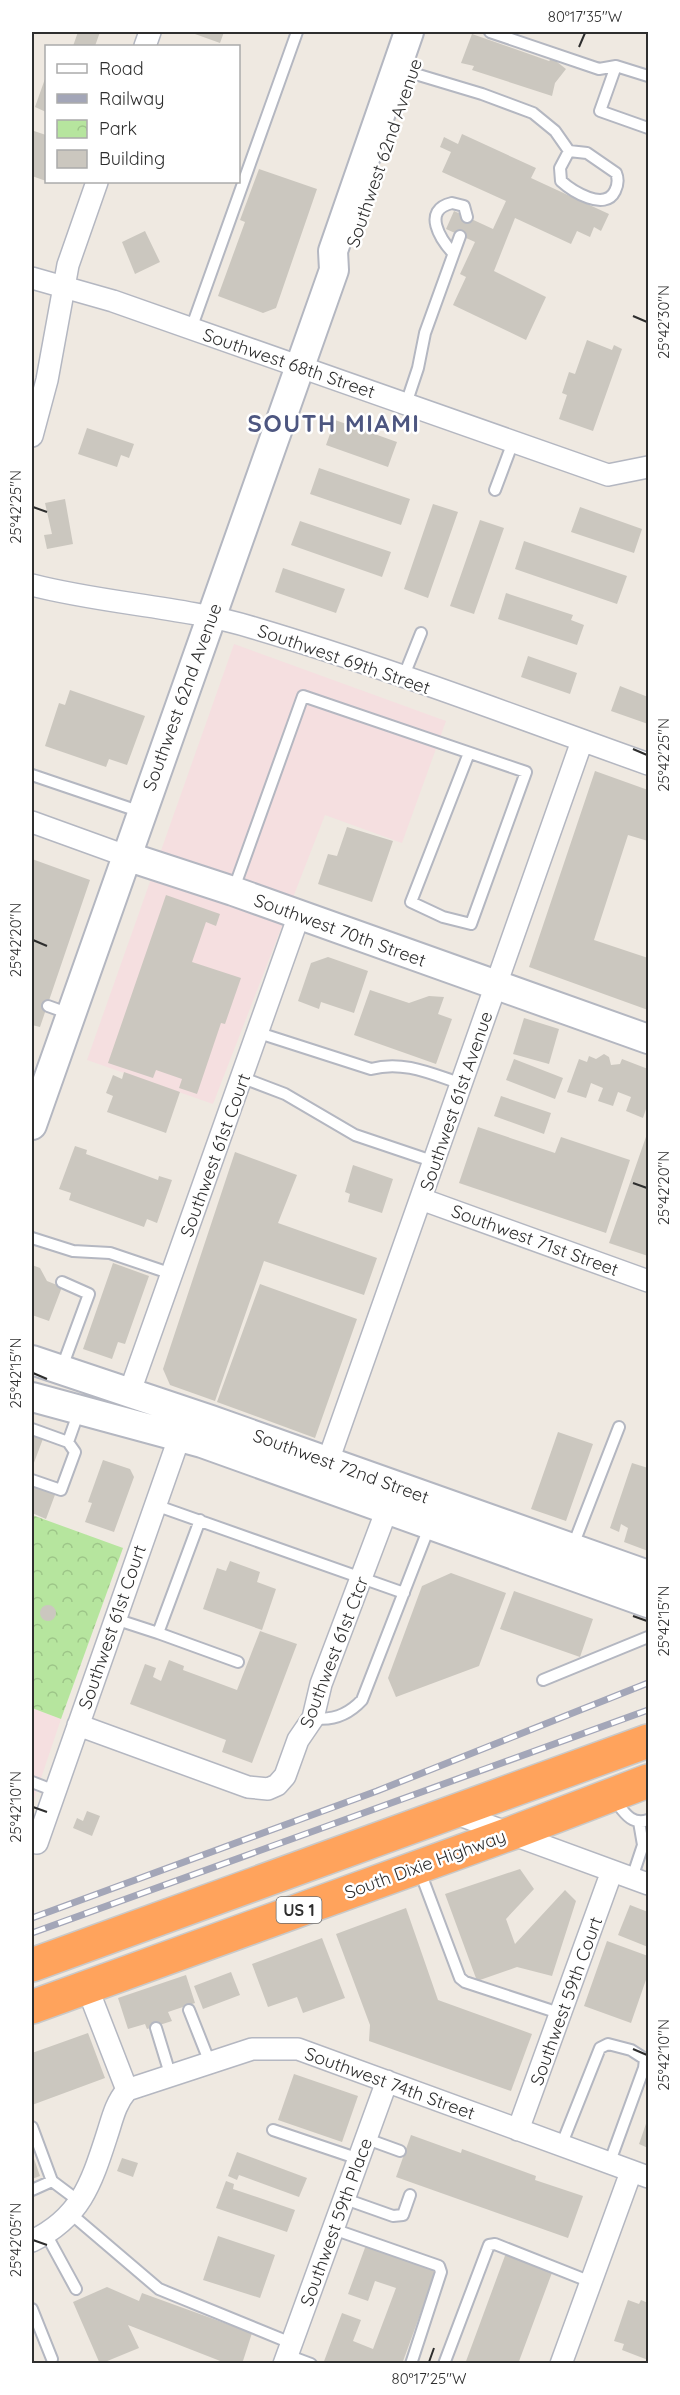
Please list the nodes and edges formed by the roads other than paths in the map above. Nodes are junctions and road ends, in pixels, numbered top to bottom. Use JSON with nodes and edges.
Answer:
{"nodes":[{"id":1,"x":297,"y":32,"type":"edge"},
{"id":2,"x":409,"y":32,"type":"edge"},
{"id":3,"x":427,"y":32,"type":"edge"},
{"id":4,"x":490,"y":32,"type":"edge"},
{"id":5,"x":616,"y":66,"type":"junction"},
{"id":6,"x":412,"y":73,"type":"junction"},
{"id":7,"x":648,"y":76,"type":"edge"},
{"id":8,"x":648,"y":129,"type":"edge"},
{"id":9,"x":569,"y":151,"type":"junction"},
{"id":10,"x":97,"y":183,"type":"edge"},
{"id":11,"x":467,"y":217,"type":"dead end"},
{"id":12,"x":460,"y":236,"type":"dead end"},
{"id":13,"x":453,"y":253,"type":"junction"},
{"id":14,"x":334,"y":270,"type":"junction"},
{"id":15,"x":32,"y":278,"type":"edge"},
{"id":16,"x":63,"y":288,"type":"junction"},
{"id":17,"x":191,"y":329,"type":"junction"},
{"id":18,"x":300,"y":367,"type":"junction"},
{"id":19,"x":406,"y":404,"type":"junction"},
{"id":20,"x":32,"y":436,"type":"edge"},
{"id":21,"x":513,"y":442,"type":"junction"},
{"id":22,"x":648,"y":466,"type":"edge"},
{"id":23,"x":495,"y":490,"type":"dead end"},
{"id":24,"x":32,"y":585,"type":"edge"},
{"id":25,"x":212,"y":618,"type":"junction"},
{"id":26,"x":421,"y":633,"type":"dead end"},
{"id":27,"x":403,"y":678,"type":"junction"},
{"id":28,"x":582,"y":741,"type":"junction"},
{"id":29,"x":469,"y":753,"type":"junction"},
{"id":30,"x":648,"y":764,"type":"edge"},
{"id":31,"x":32,"y":775,"type":"edge"},
{"id":32,"x":141,"y":812,"type":"junction"},
{"id":33,"x":32,"y":822,"type":"edge"},
{"id":34,"x":126,"y":856,"type":"junction"},
{"id":35,"x":233,"y":891,"type":"junction"},
{"id":36,"x":299,"y":915,"type":"junction"},
{"id":37,"x":496,"y":986,"type":"junction"},
{"id":38,"x":259,"y":1033,"type":"junction"},
{"id":39,"x":648,"y":1039,"type":"edge"},
{"id":40,"x":243,"y":1078,"type":"junction"},
{"id":41,"x":462,"y":1084,"type":"junction"},
{"id":42,"x":32,"y":1125,"type":"edge"},
{"id":43,"x":435,"y":1162,"type":"junction"},
{"id":44,"x":421,"y":1199,"type":"junction"},
{"id":45,"x":32,"y":1238,"type":"edge"},
{"id":46,"x":172,"y":1274,"type":"junction"},
{"id":47,"x":648,"y":1281,"type":"edge"},
{"id":48,"x":62,"y":1282,"type":"dead end"},
{"id":49,"x":32,"y":1360,"type":"edge"},
{"id":50,"x":61,"y":1370,"type":"junction"},
{"id":51,"x":129,"y":1394,"type":"junction"},
{"id":52,"x":32,"y":1396,"type":"edge"},
{"id":53,"x":79,"y":1411,"type":"junction"},
{"id":54,"x":184,"y":1425,"type":"junction"},
{"id":55,"x":619,"y":1426,"type":"dead end"},
{"id":56,"x":32,"y":1429,"type":"edge"},
{"id":57,"x":68,"y":1442,"type":"junction"},
{"id":58,"x":328,"y":1461,"type":"junction"},
{"id":59,"x":32,"y":1480,"type":"edge"},
{"id":60,"x":392,"y":1498,"type":"junction"},
{"id":61,"x":155,"y":1505,"type":"junction"},
{"id":62,"x":435,"y":1513,"type":"junction"},
{"id":63,"x":200,"y":1520,"type":"junction"},
{"id":64,"x":572,"y":1548,"type":"junction"},
{"id":65,"x":362,"y":1578,"type":"junction"},
{"id":66,"x":404,"y":1593,"type":"junction"},
{"id":67,"x":648,"y":1595,"type":"edge"},
{"id":68,"x":115,"y":1619,"type":"junction"},
{"id":69,"x":158,"y":1633,"type":"junction"},
{"id":70,"x":648,"y":1637,"type":"edge"},
{"id":71,"x":238,"y":1662,"type":"dead end"},
{"id":72,"x":543,"y":1680,"type":"dead end"},
{"id":73,"x":313,"y":1718,"type":"junction"},
{"id":74,"x":78,"y":1725,"type":"junction"},
{"id":75,"x":648,"y":1741,"type":"edge"},
{"id":76,"x":648,"y":1781,"type":"edge"},
{"id":77,"x":32,"y":1782,"type":"edge"},
{"id":78,"x":55,"y":1791,"type":"junction"},
{"id":79,"x":611,"y":1795,"type":"junction"},
{"id":80,"x":454,"y":1813,"type":"junction"},
{"id":81,"x":644,"y":1821,"type":"edge"},
{"id":82,"x":512,"y":1833,"type":"junction"},
{"id":83,"x":34,"y":1842,"type":"edge"},
{"id":84,"x":418,"y":1866,"type":"junction"},
{"id":85,"x":631,"y":1878,"type":"edge"},
{"id":86,"x":127,"y":1930,"type":"junction"},
{"id":87,"x":32,"y":1965,"type":"edge"},
{"id":88,"x":87,"y":1987,"type":"junction"},
{"id":89,"x":32,"y":2007,"type":"edge"},
{"id":90,"x":189,"y":2010,"type":"dead end"},
{"id":91,"x":562,"y":2014,"type":"junction"},
{"id":92,"x":156,"y":2028,"type":"dead end"},
{"id":93,"x":210,"y":2063,"type":"junction"},
{"id":94,"x":171,"y":2077,"type":"junction"},
{"id":95,"x":387,"y":2081,"type":"junction"},
{"id":96,"x":127,"y":2090,"type":"junction"},
{"id":97,"x":32,"y":2127,"type":"edge"},
{"id":98,"x":273,"y":2130,"type":"dead end"},
{"id":99,"x":518,"y":2130,"type":"junction"},
{"id":100,"x":367,"y":2139,"type":"junction"},
{"id":101,"x":561,"y":2146,"type":"junction"},
{"id":102,"x":400,"y":2151,"type":"dead end"},
{"id":103,"x":359,"y":2159,"type":"junction"},
{"id":104,"x":609,"y":2164,"type":"junction"},
{"id":105,"x":640,"y":2174,"type":"edge"},
{"id":106,"x":52,"y":2181,"type":"junction"},
{"id":107,"x":32,"y":2190,"type":"edge"},
{"id":108,"x":410,"y":2195,"type":"dead end"},
{"id":109,"x":345,"y":2199,"type":"junction"},
{"id":110,"x":76,"y":2208,"type":"junction"},
{"id":111,"x":333,"y":2229,"type":"junction"},
{"id":112,"x":39,"y":2238,"type":"edge"},
{"id":113,"x":591,"y":2282,"type":"junction"},
{"id":114,"x":76,"y":2289,"type":"dead end"},
{"id":115,"x":32,"y":2309,"type":"edge"},
{"id":116,"x":287,"y":2354,"type":"edge"},
{"id":117,"x":52,"y":2359,"type":"dead end"},
{"id":118,"x":311,"y":2364,"type":"edge"},
{"id":119,"x":411,"y":2364,"type":"edge"},
{"id":120,"x":444,"y":2364,"type":"edge"},
{"id":121,"x":561,"y":2364,"type":"edge"}],
"edges":[{"from":1,"to":17,"type":"lane"},
{"from":2,"to":14,"type":"street","name":"Southwest 62nd Avenue"},
{"from":3,"to":6,"type":"street","name":"Southwest 62nd Avenue"},
{"from":4,"to":5,"type":"lane"},
{"from":5,"to":7,"type":"lane"},
{"from":5,"to":8,"type":"lane"},
{"from":6,"to":9,"type":"lane"},
{"from":6,"to":14,"type":"street","name":"Southwest 62nd Avenue"},
{"from":9,"to":9,"type":"lane"},
{"from":10,"to":16,"type":"street"},
{"from":11,"to":13,"type":"lane"},
{"from":12,"to":13,"type":"lane"},
{"from":13,"to":19,"type":"lane"},
{"from":14,"to":18,"type":"street","name":"Southwest 62nd Avenue"},
{"from":15,"to":16,"type":"street","name":"Southwest 68th Street"},
{"from":16,"to":17,"type":"street","name":"Southwest 68th Street"},
{"from":16,"to":20,"type":"street"},
{"from":17,"to":18,"type":"street","name":"Southwest 68th Street"},
{"from":18,"to":19,"type":"street","name":"Southwest 68th Street"},
{"from":18,"to":25,"type":"street","name":"Southwest 62nd Avenue"},
{"from":19,"to":21,"type":"street","name":"Southwest 68th Street"},
{"from":21,"to":22,"type":"street","name":"Southwest 68th Street"},
{"from":21,"to":23,"type":"lane"},
{"from":24,"to":25,"type":"street","name":"Southwest 69th Street"},
{"from":25,"to":27,"type":"street","name":"Southwest 69th Street"},
{"from":25,"to":32,"type":"street","name":"Southwest 62nd Avenue"},
{"from":26,"to":27,"type":"lane"},
{"from":27,"to":28,"type":"street","name":"Southwest 69th Street"},
{"from":28,"to":30,"type":"street","name":"Southwest 69th Street"},
{"from":28,"to":37,"type":"street","name":"Southwest 61st Avenue"},
{"from":29,"to":29,"type":"lane"},
{"from":29,"to":35,"type":"lane"},
{"from":31,"to":32,"type":"lane"},
{"from":32,"to":34,"type":"street","name":"Southwest 62nd Avenue"},
{"from":33,"to":34,"type":"street","name":"Southwest 70th Street"},
{"from":34,"to":35,"type":"street","name":"Southwest 70th Street"},
{"from":34,"to":42,"type":"street","name":"Southwest 62nd Avenue"},
{"from":35,"to":36,"type":"street","name":"Southwest 70th Street"},
{"from":36,"to":37,"type":"street","name":"Southwest 70th Street"},
{"from":36,"to":38,"type":"street","name":"Southwest 61st Court"},
{"from":37,"to":39,"type":"street","name":"Southwest 70th Street"},
{"from":37,"to":41,"type":"street","name":"Southwest 61st Avenue"},
{"from":38,"to":40,"type":"street","name":"Southwest 61st Court"},
{"from":38,"to":41,"type":"lane"},
{"from":40,"to":43,"type":"lane"},
{"from":40,"to":46,"type":"street","name":"Southwest 61st Court"},
{"from":41,"to":43,"type":"street","name":"Southwest 61st Avenue"},
{"from":43,"to":44,"type":"street","name":"Southwest 61st Avenue"},
{"from":44,"to":47,"type":"street","name":"Southwest 71st Street"},
{"from":44,"to":58,"type":"street","name":"Southwest 61st Avenue"},
{"from":45,"to":46,"type":"lane"},
{"from":46,"to":51,"type":"street","name":"Southwest 61st Court"},
{"from":48,"to":50,"type":"lane"},
{"from":49,"to":50,"type":"street","name":"Southwest 72nd Street"},
{"from":50,"to":51,"type":"street","name":"Southwest 72nd Street"},
{"from":51,"to":54,"type":"street","name":"Southwest 72nd Street"},
{"from":52,"to":53,"type":"street","name":"Southwest 72nd Street"},
{"from":53,"to":54,"type":"street","name":"Southwest 72nd Street"},
{"from":53,"to":57,"type":"lane"},
{"from":54,"to":58,"type":"street","name":"Southwest 72nd Street"},
{"from":54,"to":60,"type":"street","name":"Southwest 72nd Street"},
{"from":54,"to":61,"type":"street","name":"Southwest 61st Court"},
{"from":55,"to":64,"type":"lane"},
{"from":56,"to":57,"type":"lane"},
{"from":57,"to":59,"type":"lane"},
{"from":58,"to":60,"type":"street","name":"Southwest 72nd Street"},
{"from":60,"to":62,"type":"street","name":"Southwest 72nd Street"},
{"from":60,"to":65,"type":"street","name":"Southwest 61st Ctcr"},
{"from":61,"to":63,"type":"lane"},
{"from":61,"to":68,"type":"street","name":"Southwest 61st Court"},
{"from":62,"to":64,"type":"street","name":"Southwest 72nd Street"},
{"from":62,"to":66,"type":"lane"},
{"from":62,"to":67,"type":"street","name":"Southwest 72nd Street"},
{"from":63,"to":65,"type":"lane"},
{"from":63,"to":69,"type":"lane"},
{"from":64,"to":67,"type":"street","name":"Southwest 72nd Street"},
{"from":65,"to":66,"type":"lane"},
{"from":65,"to":73,"type":"street","name":"Southwest 61st Ctcr"},
{"from":66,"to":73,"type":"lane"},
{"from":68,"to":69,"type":"lane"},
{"from":68,"to":74,"type":"street","name":"Southwest 61st Court"},
{"from":69,"to":71,"type":"lane"},
{"from":70,"to":72,"type":"lane"},
{"from":73,"to":74,"type":"street","name":"Southwest 61st Ctcr"},
{"from":74,"to":78,"type":"street","name":"Southwest 61st Court"},
{"from":75,"to":80,"type":"highway","name":"South Dixie Highway","number":"US 1"},
{"from":76,"to":79,"type":"highway","name":"South Dixie Highway","number":"US 1"},
{"from":77,"to":78,"type":"lane"},
{"from":78,"to":83,"type":"street","name":"Southwest 61st Court"},
{"from":79,"to":81,"type":"lane"},
{"from":79,"to":82,"type":"highway","name":"South Dixie Highway","number":"US 1"},
{"from":80,"to":82,"type":"street"},
{"from":80,"to":86,"type":"highway","name":"South Dixie Highway","number":"US 1"},
{"from":81,"to":85,"type":"lane"},
{"from":82,"to":84,"type":"highway","name":"South Dixie Highway","number":"US 1"},
{"from":82,"to":85,"type":"street"},
{"from":84,"to":88,"type":"highway","name":"South Dixie Highway","number":"US 1"},
{"from":84,"to":91,"type":"lane"},
{"from":85,"to":91,"type":"street","name":"Southwest 59th Court"},
{"from":86,"to":87,"type":"highway","name":"South Dixie Highway","number":"US 1"},
{"from":86,"to":88,"type":"highway"},
{"from":87,"to":88,"type":"highway"},
{"from":88,"to":89,"type":"highway","name":"South Dixie Highway","number":"US 1"},
{"from":88,"to":96,"type":"street"},
{"from":90,"to":93,"type":"lane"},
{"from":91,"to":99,"type":"street","name":"Southwest 59th Court"},
{"from":92,"to":94,"type":"lane"},
{"from":93,"to":94,"type":"street","name":"Southwest 74th Street"},
{"from":93,"to":95,"type":"street","name":"Southwest 74th Street"},
{"from":94,"to":96,"type":"street","name":"Southwest 74th Street"},
{"from":95,"to":99,"type":"street","name":"Southwest 74th Street"},
{"from":95,"to":100,"type":"street","name":"Southwest 59th Place"},
{"from":96,"to":110,"type":"street"},
{"from":97,"to":106,"type":"lane"},
{"from":98,"to":103,"type":"lane"},
{"from":99,"to":101,"type":"street","name":"Southwest 74th Street"},
{"from":100,"to":102,"type":"lane"},
{"from":100,"to":103,"type":"street","name":"Southwest 59th Place"},
{"from":101,"to":104,"type":"street","name":"Southwest 74th Street"},
{"from":101,"to":104,"type":"lane"},
{"from":103,"to":109,"type":"street","name":"Southwest 59th Place"},
{"from":104,"to":105,"type":"street","name":"Southwest 74th Street"},
{"from":105,"to":113,"type":"street"},
{"from":106,"to":107,"type":"lane"},
{"from":106,"to":110,"type":"lane"},
{"from":108,"to":109,"type":"lane"},
{"from":109,"to":111,"type":"street","name":"Southwest 59th Place"},
{"from":110,"to":112,"type":"street"},
{"from":110,"to":116,"type":"lane"},
{"from":111,"to":116,"type":"street","name":"Southwest 59th Place"},
{"from":111,"to":119,"type":"lane"},
{"from":112,"to":114,"type":"lane"},
{"from":113,"to":120,"type":"lane"},
{"from":113,"to":121,"type":"street"},
{"from":115,"to":117,"type":"lane"},
{"from":116,"to":118,"type":"lane"}]}
